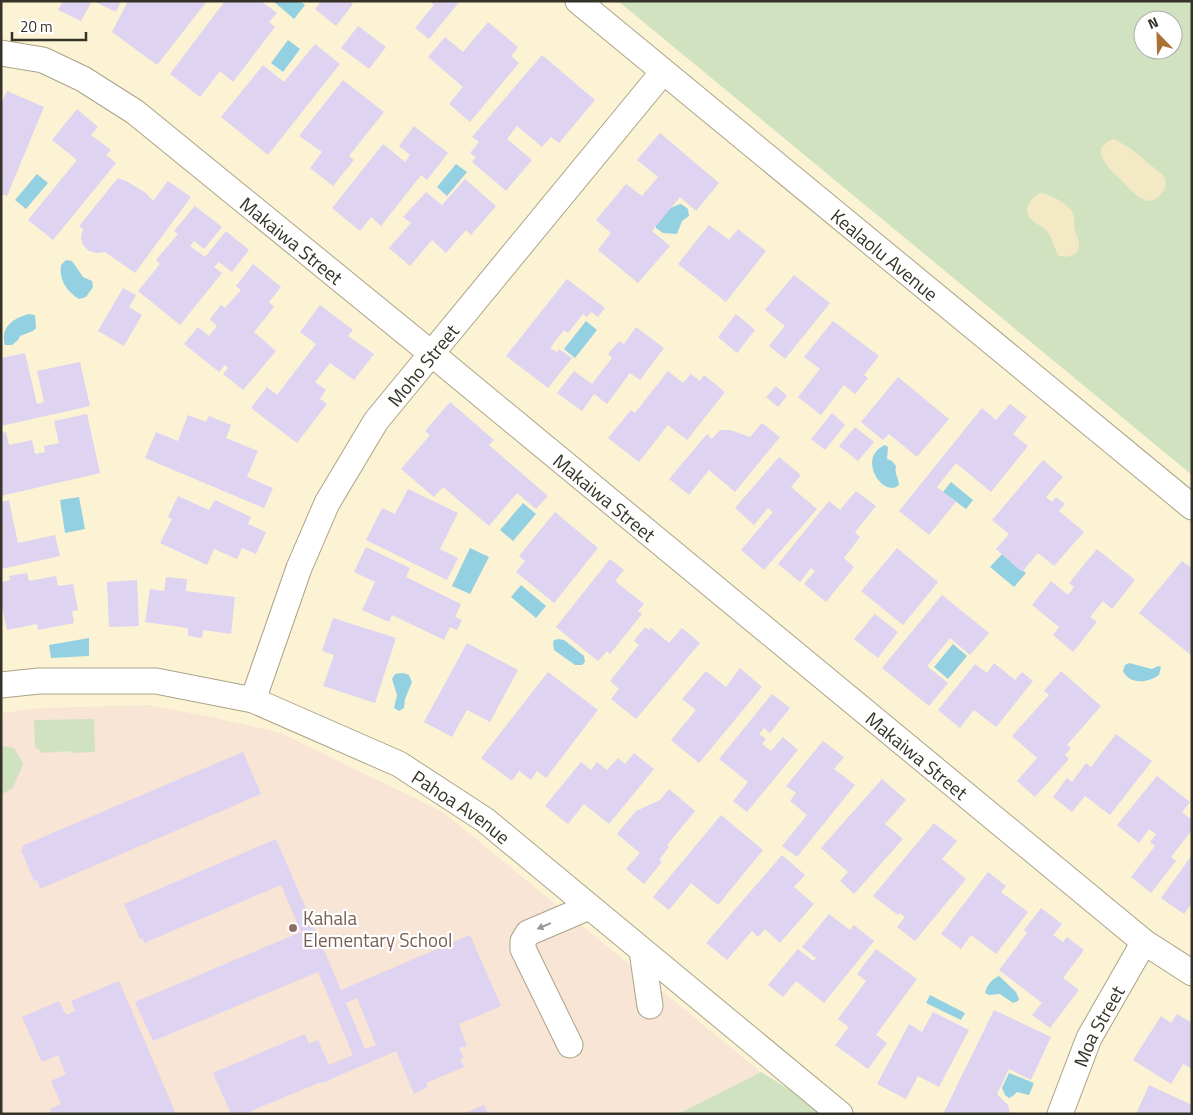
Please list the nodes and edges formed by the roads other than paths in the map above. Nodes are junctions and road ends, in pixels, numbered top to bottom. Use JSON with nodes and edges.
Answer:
{"nodes":[{"id":1,"x":578,"y":1,"type":"edge"},
{"id":2,"x":1,"y":53,"type":"edge"},
{"id":3,"x":663,"y":72,"type":"junction"},
{"id":4,"x":432,"y":354,"type":"junction"},
{"id":5,"x":1192,"y":507,"type":"edge"},
{"id":6,"x":1,"y":685,"type":"edge"},
{"id":7,"x":253,"y":700,"type":"junction"},
{"id":8,"x":589,"y":907,"type":"junction"},
{"id":9,"x":1144,"y":942,"type":"junction"},
{"id":10,"x":642,"y":951,"type":"junction"},
{"id":11,"x":1192,"y":973,"type":"edge"},
{"id":12,"x":650,"y":1006,"type":"dead end"},
{"id":13,"x":570,"y":1045,"type":"dead end"},
{"id":14,"x":840,"y":1114,"type":"edge"},
{"id":15,"x":1060,"y":1114,"type":"edge"}],
"edges":[{"from":1,"to":3,"type":"street","name":"Kealaolu Avenue"},
{"from":2,"to":4,"type":"street","name":"Makaiwa Street"},
{"from":3,"to":4,"type":"street","name":"Moho Street"},
{"from":3,"to":5,"type":"street","name":"Kealaolu Avenue"},
{"from":4,"to":7,"type":"street","name":"Moho Street"},
{"from":4,"to":9,"type":"street","name":"Makaiwa Street"},
{"from":6,"to":7,"type":"street","name":"Pahoa Avenue"},
{"from":7,"to":8,"type":"street","name":"Pahoa Avenue"},
{"from":8,"to":10,"type":"street","name":"Pahoa Avenue"},
{"from":8,"to":13,"type":"street","one_way":true},
{"from":9,"to":11,"type":"street","name":"Makaiwa Street"},
{"from":9,"to":15,"type":"street","name":"Moa Street"},
{"from":10,"to":12,"type":"street"},
{"from":10,"to":14,"type":"street","name":"Pahoa Avenue"}]}
